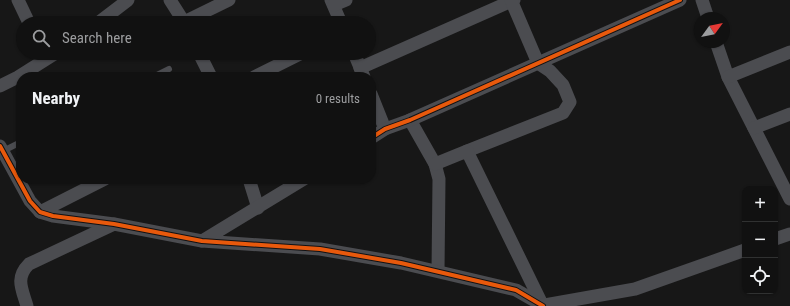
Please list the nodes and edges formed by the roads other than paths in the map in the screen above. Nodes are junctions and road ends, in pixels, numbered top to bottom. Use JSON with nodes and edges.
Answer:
{"nodes":[{"id":1,"x":18,"y":0,"type":"edge"},
{"id":2,"x":128,"y":0,"type":"edge"},
{"id":3,"x":170,"y":0,"type":"edge"},
{"id":4,"x":229,"y":0,"type":"edge"},
{"id":5,"x":346,"y":0,"type":"edge"},
{"id":6,"x":512,"y":0,"type":"edge"},
{"id":7,"x":680,"y":0,"type":"edge"},
{"id":8,"x":702,"y":0,"type":"edge"},
{"id":9,"x":333,"y":3,"type":"edge"},
{"id":10,"x":706,"y":12,"type":"edge"},
{"id":11,"x":26,"y":16,"type":"edge"},
{"id":12,"x":107,"y":16,"type":"edge"},
{"id":13,"x":180,"y":16,"type":"edge"},
{"id":14,"x":196,"y":16,"type":"edge"},
{"id":15,"x":338,"y":16,"type":"edge"},
{"id":16,"x":718,"y":48,"type":"edge"},
{"id":17,"x":790,"y":52,"type":"edge"},
{"id":18,"x":40,"y":60,"type":"edge"},
{"id":19,"x":203,"y":60,"type":"edge"},
{"id":20,"x":288,"y":60,"type":"edge"},
{"id":21,"x":357,"y":60,"type":"edge"},
{"id":22,"x":538,"y":63,"type":"junction"},
{"id":23,"x":169,"y":69,"type":"dead end"},
{"id":24,"x":22,"y":72,"type":"edge"},
{"id":25,"x":163,"y":72,"type":"edge"},
{"id":26,"x":209,"y":72,"type":"edge"},
{"id":27,"x":264,"y":72,"type":"edge"},
{"id":28,"x":362,"y":72,"type":"edge"},
{"id":29,"x":16,"y":76,"type":"edge"},
{"id":30,"x":728,"y":77,"type":"junction"},
{"id":31,"x":0,"y":86,"type":"edge"},
{"id":32,"x":376,"y":106,"type":"edge"},
{"id":33,"x":790,"y":114,"type":"edge"},
{"id":34,"x":410,"y":120,"type":"junction"},
{"id":35,"x":754,"y":128,"type":"junction"},
{"id":36,"x":385,"y":129,"type":"junction"},
{"id":37,"x":376,"y":135,"type":"edge"},
{"id":38,"x":16,"y":144,"type":"edge"},
{"id":39,"x":2,"y":148,"type":"edge"},
{"id":40,"x":467,"y":151,"type":"junction"},
{"id":41,"x":435,"y":164,"type":"junction"},
{"id":42,"x":16,"y":174,"type":"edge"},
{"id":43,"x":785,"y":176,"type":"edge"},
{"id":44,"x":21,"y":184,"type":"edge"},
{"id":45,"x":95,"y":184,"type":"edge"},
{"id":46,"x":251,"y":184,"type":"edge"},
{"id":47,"x":296,"y":184,"type":"edge"},
{"id":48,"x":790,"y":199,"type":"edge"},
{"id":49,"x":258,"y":208,"type":"junction"},
{"id":50,"x":40,"y":212,"type":"junction"},
{"id":51,"x":114,"y":224,"type":"junction"},
{"id":52,"x":790,"y":234,"type":"edge"},
{"id":53,"x":778,"y":239,"type":"edge"},
{"id":54,"x":202,"y":241,"type":"junction"},
{"id":55,"x":742,"y":251,"type":"edge"},
{"id":56,"x":438,"y":271,"type":"junction"},
{"id":57,"x":27,"y":306,"type":"edge"},
{"id":58,"x":541,"y":306,"type":"edge"}],
"edges":[{"from":1,"to":11,"type":"street"},
{"from":2,"to":12,"type":"street"},
{"from":3,"to":13,"type":"street"},
{"from":4,"to":14,"type":"street"},
{"from":5,"to":9,"type":"street"},
{"from":6,"to":22,"type":"street"},
{"from":6,"to":28,"type":"street"},
{"from":7,"to":22,"type":"street"},
{"from":8,"to":10,"type":"street"},
{"from":9,"to":15,"type":"street"},
{"from":16,"to":30,"type":"street"},
{"from":17,"to":30,"type":"street"},
{"from":18,"to":24,"type":"street"},
{"from":19,"to":26,"type":"street"},
{"from":20,"to":27,"type":"street"},
{"from":21,"to":28,"type":"street"},
{"from":22,"to":34,"type":"street"},
{"from":22,"to":40,"type":"street"},
{"from":23,"to":25,"type":"lane"},
{"from":29,"to":31,"type":"street"},
{"from":30,"to":35,"type":"street"},
{"from":32,"to":36,"type":"street"},
{"from":33,"to":35,"type":"street"},
{"from":34,"to":36,"type":"street"},
{"from":34,"to":41,"type":"street"},
{"from":35,"to":43,"type":"street"},
{"from":36,"to":37,"type":"street"},
{"from":38,"to":39,"type":"lane"},
{"from":39,"to":42,"type":"street"},
{"from":40,"to":41,"type":"street"},
{"from":40,"to":58,"type":"street"},
{"from":41,"to":56,"type":"street"},
{"from":43,"to":48,"type":"street"},
{"from":44,"to":50,"type":"street"},
{"from":45,"to":50,"type":"street"},
{"from":46,"to":49,"type":"street"},
{"from":47,"to":49,"type":"street"},
{"from":49,"to":54,"type":"street"},
{"from":50,"to":51,"type":"street"},
{"from":51,"to":54,"type":"street"},
{"from":51,"to":57,"type":"street"},
{"from":52,"to":53,"type":"street"},
{"from":54,"to":56,"type":"street"},
{"from":55,"to":58,"type":"street"},
{"from":56,"to":58,"type":"street"}]}
